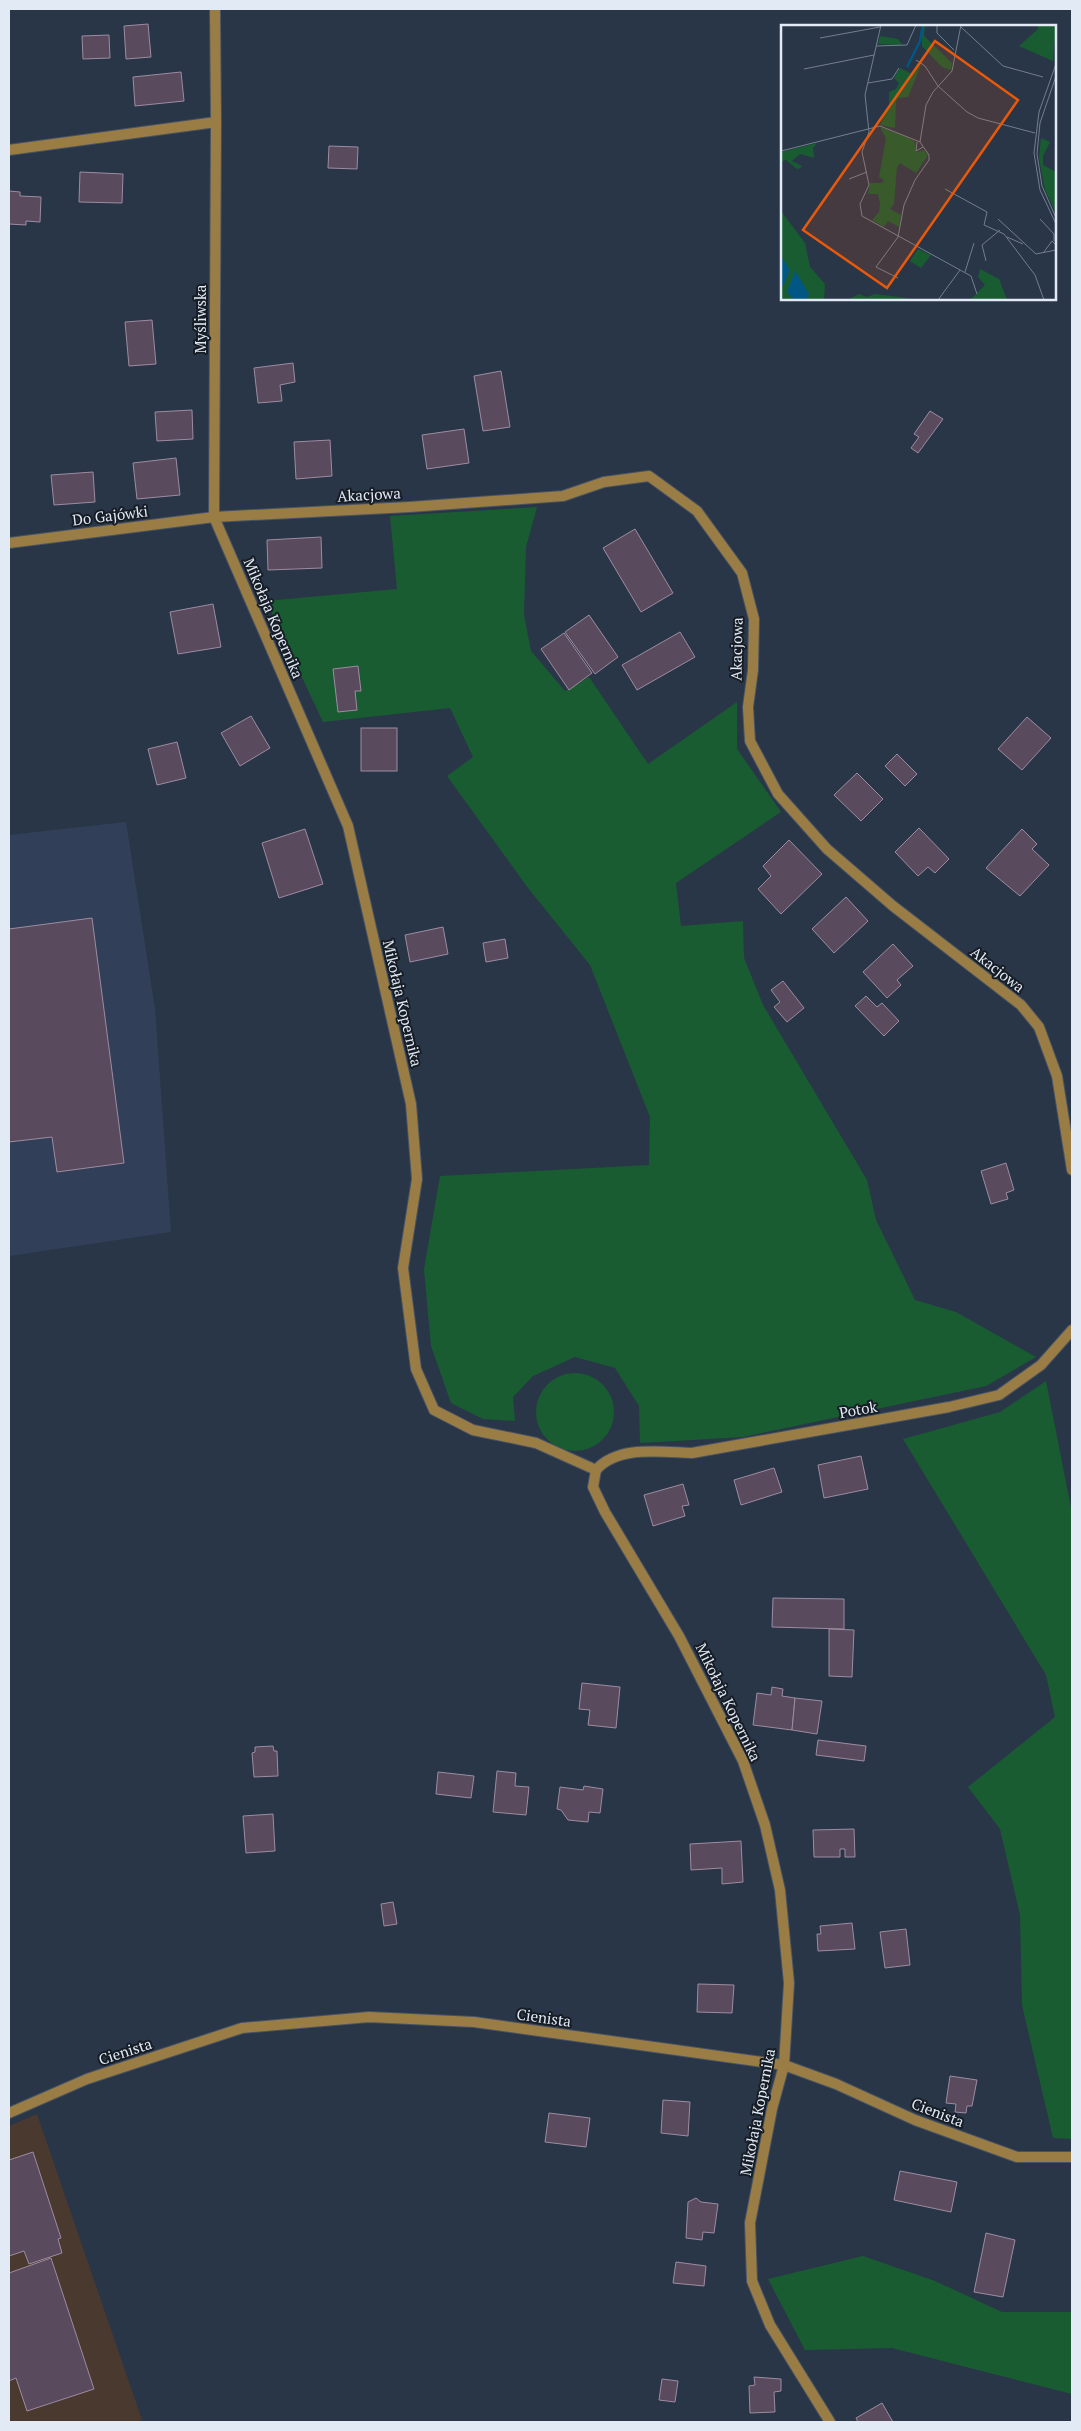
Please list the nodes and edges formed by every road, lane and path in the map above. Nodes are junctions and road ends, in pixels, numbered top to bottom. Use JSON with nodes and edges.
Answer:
{"nodes":[{"id":1,"x":215,"y":9,"type":"edge"},
{"id":2,"x":216,"y":122,"type":"junction"},
{"id":3,"x":9,"y":150,"type":"edge"},
{"id":4,"x":214,"y":517,"type":"junction"},
{"id":5,"x":9,"y":542,"type":"edge"},
{"id":6,"x":1072,"y":1170,"type":"edge"},
{"id":7,"x":1072,"y":1330,"type":"edge"},
{"id":8,"x":596,"y":1470,"type":"junction"},
{"id":9,"x":784,"y":2065,"type":"junction"},
{"id":10,"x":9,"y":2113,"type":"edge"},
{"id":11,"x":1072,"y":2157,"type":"edge"},
{"id":12,"x":830,"y":2422,"type":"edge"}],
"edges":[{"from":1,"to":2,"type":"street","name":"Myśliwska"},
{"from":2,"to":3,"type":"street"},
{"from":2,"to":4,"type":"street","name":"Myśliwska"},
{"from":4,"to":5,"type":"street","name":"Do Gajówki"},
{"from":4,"to":6,"type":"street","name":"Akacjowa"},
{"from":4,"to":8,"type":"street","name":"Mikołaja Kopernika"},
{"from":7,"to":8,"type":"street","name":"Potok"},
{"from":8,"to":9,"type":"street","name":"Mikołaja Kopernika"},
{"from":9,"to":10,"type":"street","name":"Cienista"},
{"from":9,"to":11,"type":"street","name":"Cienista"},
{"from":9,"to":12,"type":"street","name":"Mikołaja Kopernika"}]}
